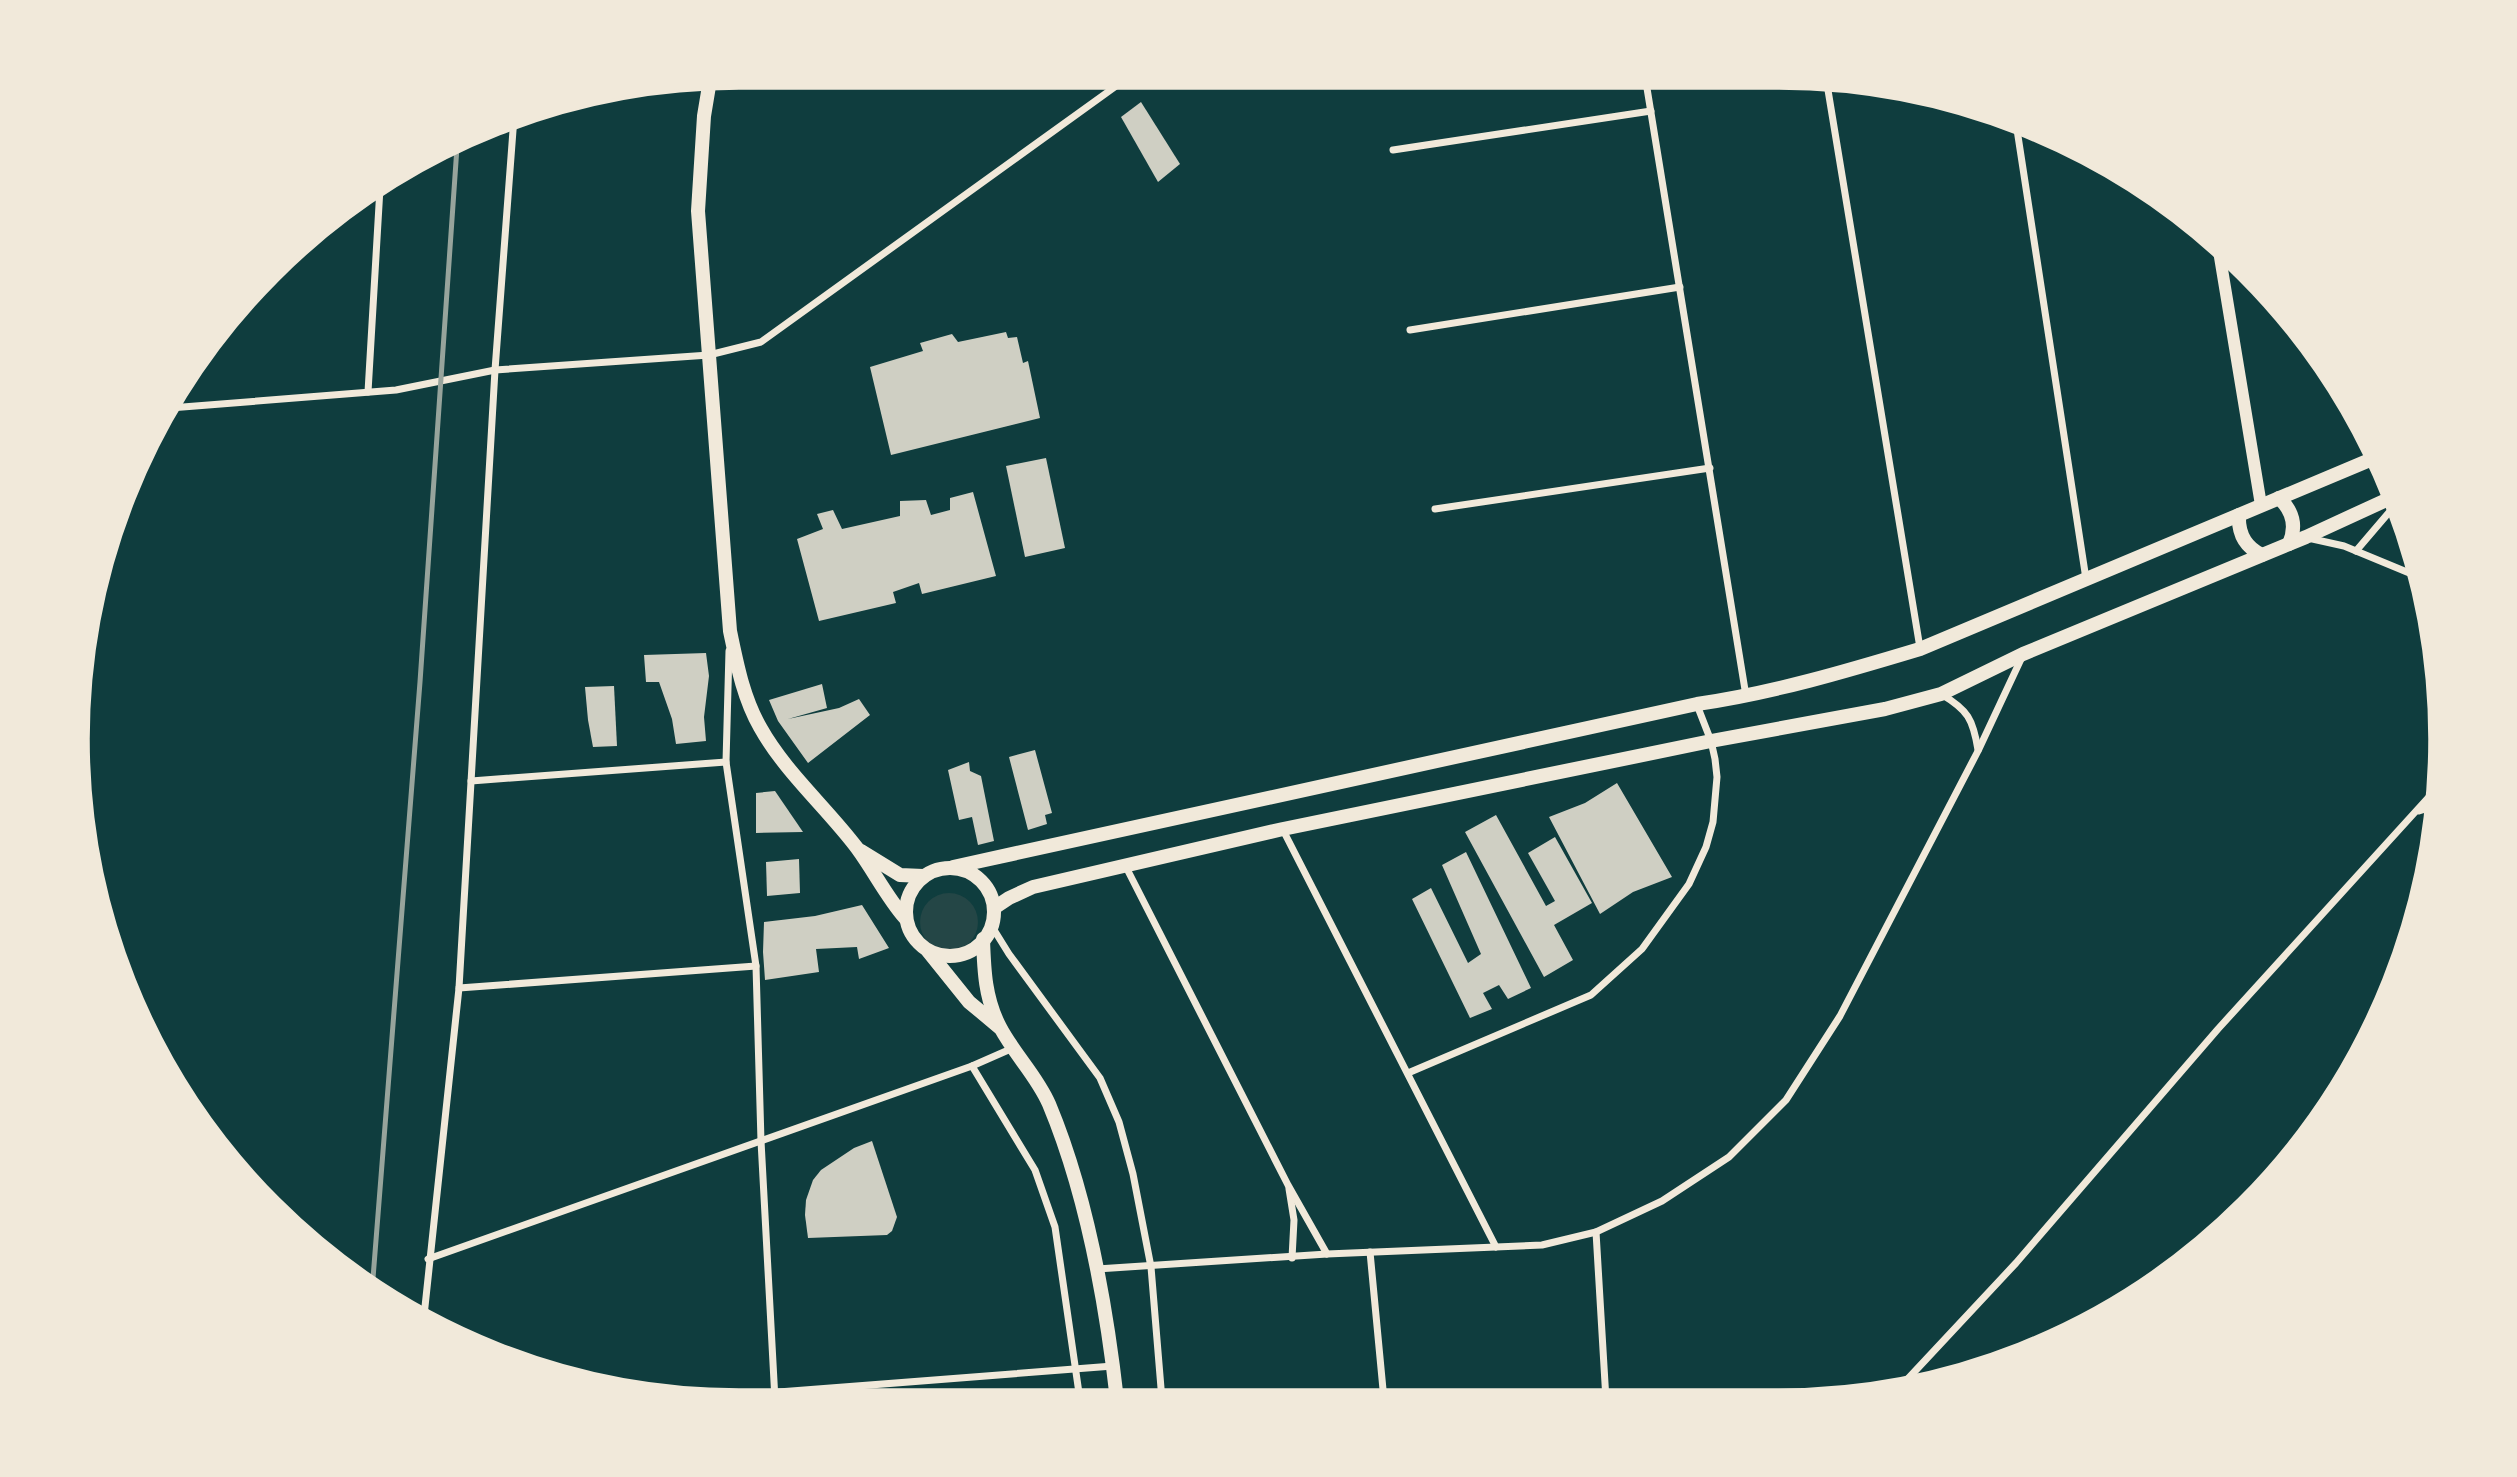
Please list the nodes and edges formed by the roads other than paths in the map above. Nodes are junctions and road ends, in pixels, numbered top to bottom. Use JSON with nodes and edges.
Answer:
{"nodes":[{"id":1,"x":1113,"y":88,"type":"edge"},
{"id":2,"x":1647,"y":88,"type":"edge"},
{"id":3,"x":709,"y":89,"type":"edge"},
{"id":4,"x":1828,"y":90,"type":"edge"},
{"id":5,"x":1651,"y":111,"type":"junction"},
{"id":6,"x":513,"y":128,"type":"edge"},
{"id":7,"x":2018,"y":133,"type":"edge"},
{"id":8,"x":1393,"y":150,"type":"dead end"},
{"id":9,"x":380,"y":195,"type":"edge"},
{"id":10,"x":2220,"y":261,"type":"edge"},
{"id":11,"x":1680,"y":287,"type":"junction"},
{"id":12,"x":1410,"y":330,"type":"dead end"},
{"id":13,"x":709,"y":355,"type":"junction"},
{"id":14,"x":495,"y":370,"type":"junction"},
{"id":15,"x":368,"y":392,"type":"junction"},
{"id":16,"x":178,"y":407,"type":"edge"},
{"id":17,"x":2367,"y":461,"type":"edge"},
{"id":18,"x":1710,"y":468,"type":"junction"},
{"id":19,"x":2279,"y":498,"type":"junction"},
{"id":20,"x":2384,"y":501,"type":"edge"},
{"id":21,"x":2261,"y":505,"type":"junction"},
{"id":22,"x":1435,"y":509,"type":"dead end"},
{"id":23,"x":2389,"y":513,"type":"edge"},
{"id":24,"x":2239,"y":515,"type":"junction"},
{"id":25,"x":2306,"y":537,"type":"junction"},
{"id":26,"x":2289,"y":544,"type":"junction"},
{"id":27,"x":2357,"y":551,"type":"junction"},
{"id":28,"x":2263,"y":555,"type":"junction"},
{"id":29,"x":2408,"y":572,"type":"edge"},
{"id":30,"x":2086,"y":580,"type":"junction"},
{"id":31,"x":730,"y":631,"type":"junction"},
{"id":32,"x":1920,"y":649,"type":"junction"},
{"id":33,"x":2023,"y":654,"type":"junction"},
{"id":34,"x":1941,"y":694,"type":"junction"},
{"id":35,"x":1746,"y":697,"type":"junction"},
{"id":36,"x":1697,"y":704,"type":"junction"},
{"id":37,"x":1711,"y":741,"type":"junction"},
{"id":38,"x":1978,"y":751,"type":"junction"},
{"id":39,"x":726,"y":762,"type":"junction"},
{"id":40,"x":471,"y":780,"type":"junction"},
{"id":41,"x":2426,"y":801,"type":"edge"},
{"id":42,"x":2425,"y":809,"type":"edge"},
{"id":43,"x":2418,"y":811,"type":"junction"},
{"id":44,"x":1283,"y":829,"type":"junction"},
{"id":45,"x":857,"y":849,"type":"junction"},
{"id":46,"x":953,"y":867,"type":"junction"},
{"id":47,"x":1126,"y":867,"type":"junction"},
{"id":48,"x":923,"y":876,"type":"junction"},
{"id":49,"x":994,"y":908,"type":"junction"},
{"id":50,"x":905,"y":918,"type":"junction"},
{"id":51,"x":991,"y":925,"type":"junction"},
{"id":52,"x":983,"y":939,"type":"junction"},
{"id":53,"x":928,"y":951,"type":"junction"},
{"id":54,"x":756,"y":966,"type":"junction"},
{"id":55,"x":459,"y":988,"type":"junction"},
{"id":56,"x":1000,"y":1028,"type":"junction"},
{"id":57,"x":1014,"y":1048,"type":"junction"},
{"id":58,"x":972,"y":1066,"type":"junction"},
{"id":59,"x":1408,"y":1073,"type":"junction"},
{"id":60,"x":761,"y":1141,"type":"junction"},
{"id":61,"x":1288,"y":1185,"type":"junction"},
{"id":62,"x":1596,"y":1232,"type":"junction"},
{"id":63,"x":1496,"y":1247,"type":"junction"},
{"id":64,"x":1370,"y":1252,"type":"junction"},
{"id":65,"x":1327,"y":1254,"type":"junction"},
{"id":66,"x":1292,"y":1258,"type":"junction"},
{"id":67,"x":428,"y":1259,"type":"junction"},
{"id":68,"x":1151,"y":1267,"type":"junction"},
{"id":69,"x":1096,"y":1269,"type":"junction"},
{"id":70,"x":425,"y":1308,"type":"edge"},
{"id":71,"x":1113,"y":1366,"type":"junction"},
{"id":72,"x":1076,"y":1369,"type":"junction"},
{"id":73,"x":1910,"y":1376,"type":"edge"},
{"id":74,"x":774,"y":1390,"type":"edge"},
{"id":75,"x":850,"y":1390,"type":"edge"},
{"id":76,"x":1079,"y":1390,"type":"edge"},
{"id":77,"x":1116,"y":1390,"type":"edge"},
{"id":78,"x":1161,"y":1390,"type":"edge"},
{"id":79,"x":1383,"y":1390,"type":"edge"},
{"id":80,"x":1605,"y":1390,"type":"edge"}],
"edges":[{"from":1,"to":13,"type":"street"},
{"from":2,"to":5,"type":"street"},
{"from":3,"to":13,"type":"main road"},
{"from":4,"to":32,"type":"street"},
{"from":5,"to":8,"type":"street"},
{"from":5,"to":11,"type":"street"},
{"from":6,"to":14,"type":"street"},
{"from":7,"to":30,"type":"street"},
{"from":9,"to":15,"type":"street"},
{"from":10,"to":21,"type":"street"},
{"from":11,"to":12,"type":"street"},
{"from":11,"to":18,"type":"street"},
{"from":13,"to":14,"type":"street"},
{"from":13,"to":31,"type":"main road"},
{"from":14,"to":15,"type":"street"},
{"from":14,"to":40,"type":"street"},
{"from":15,"to":16,"type":"street"},
{"from":17,"to":19,"type":"main road"},
{"from":18,"to":22,"type":"street"},
{"from":18,"to":35,"type":"street"},
{"from":19,"to":21,"type":"main road"},
{"from":19,"to":26,"type":"main road"},
{"from":20,"to":25,"type":"main road"},
{"from":21,"to":24,"type":"main road"},
{"from":23,"to":27,"type":"street"},
{"from":24,"to":28,"type":"main road"},
{"from":24,"to":30,"type":"main road"},
{"from":25,"to":26,"type":"main road"},
{"from":25,"to":27,"type":"street"},
{"from":26,"to":28,"type":"main road"},
{"from":27,"to":29,"type":"street"},
{"from":28,"to":33,"type":"main road"},
{"from":30,"to":32,"type":"main road"},
{"from":31,"to":39,"type":"street"},
{"from":31,"to":45,"type":"main road"},
{"from":32,"to":35,"type":"main road"},
{"from":33,"to":34,"type":"main road"},
{"from":33,"to":38,"type":"street"},
{"from":34,"to":37,"type":"main road"},
{"from":34,"to":38,"type":"street"},
{"from":35,"to":36,"type":"main road"},
{"from":36,"to":37,"type":"street"},
{"from":36,"to":46,"type":"main road"},
{"from":37,"to":44,"type":"main road"},
{"from":37,"to":59,"type":"street"},
{"from":38,"to":62,"type":"street"},
{"from":39,"to":40,"type":"street"},
{"from":39,"to":54,"type":"street"},
{"from":40,"to":55,"type":"street"},
{"from":41,"to":43,"type":"street"},
{"from":42,"to":43,"type":"street"},
{"from":43,"to":73,"type":"street"},
{"from":44,"to":47,"type":"main road"},
{"from":44,"to":59,"type":"street"},
{"from":45,"to":48,"type":"main road"},
{"from":45,"to":50,"type":"main road"},
{"from":46,"to":48,"type":"main road"},
{"from":46,"to":49,"type":"main road"},
{"from":47,"to":49,"type":"main road"},
{"from":47,"to":61,"type":"street"},
{"from":48,"to":50,"type":"main road"},
{"from":49,"to":51,"type":"main road"},
{"from":50,"to":53,"type":"main road"},
{"from":51,"to":52,"type":"main road"},
{"from":51,"to":68,"type":"street"},
{"from":52,"to":53,"type":"main road"},
{"from":52,"to":56,"type":"main road"},
{"from":53,"to":56,"type":"main road"},
{"from":54,"to":55,"type":"street"},
{"from":54,"to":60,"type":"street"},
{"from":55,"to":67,"type":"street"},
{"from":56,"to":57,"type":"main road"},
{"from":57,"to":58,"type":"street"},
{"from":57,"to":69,"type":"main road"},
{"from":58,"to":60,"type":"street"},
{"from":58,"to":72,"type":"street"},
{"from":59,"to":63,"type":"street"},
{"from":60,"to":67,"type":"street"},
{"from":60,"to":74,"type":"street"},
{"from":61,"to":65,"type":"street"},
{"from":61,"to":66,"type":"street"},
{"from":62,"to":63,"type":"street"},
{"from":62,"to":80,"type":"street"},
{"from":63,"to":64,"type":"street"},
{"from":64,"to":65,"type":"street"},
{"from":64,"to":79,"type":"street"},
{"from":65,"to":66,"type":"street"},
{"from":66,"to":68,"type":"street"},
{"from":67,"to":70,"type":"street"},
{"from":68,"to":69,"type":"street"},
{"from":68,"to":78,"type":"street"},
{"from":69,"to":71,"type":"main road"},
{"from":71,"to":72,"type":"street"},
{"from":71,"to":77,"type":"main road"},
{"from":72,"to":75,"type":"street"},
{"from":72,"to":76,"type":"street"}]}
